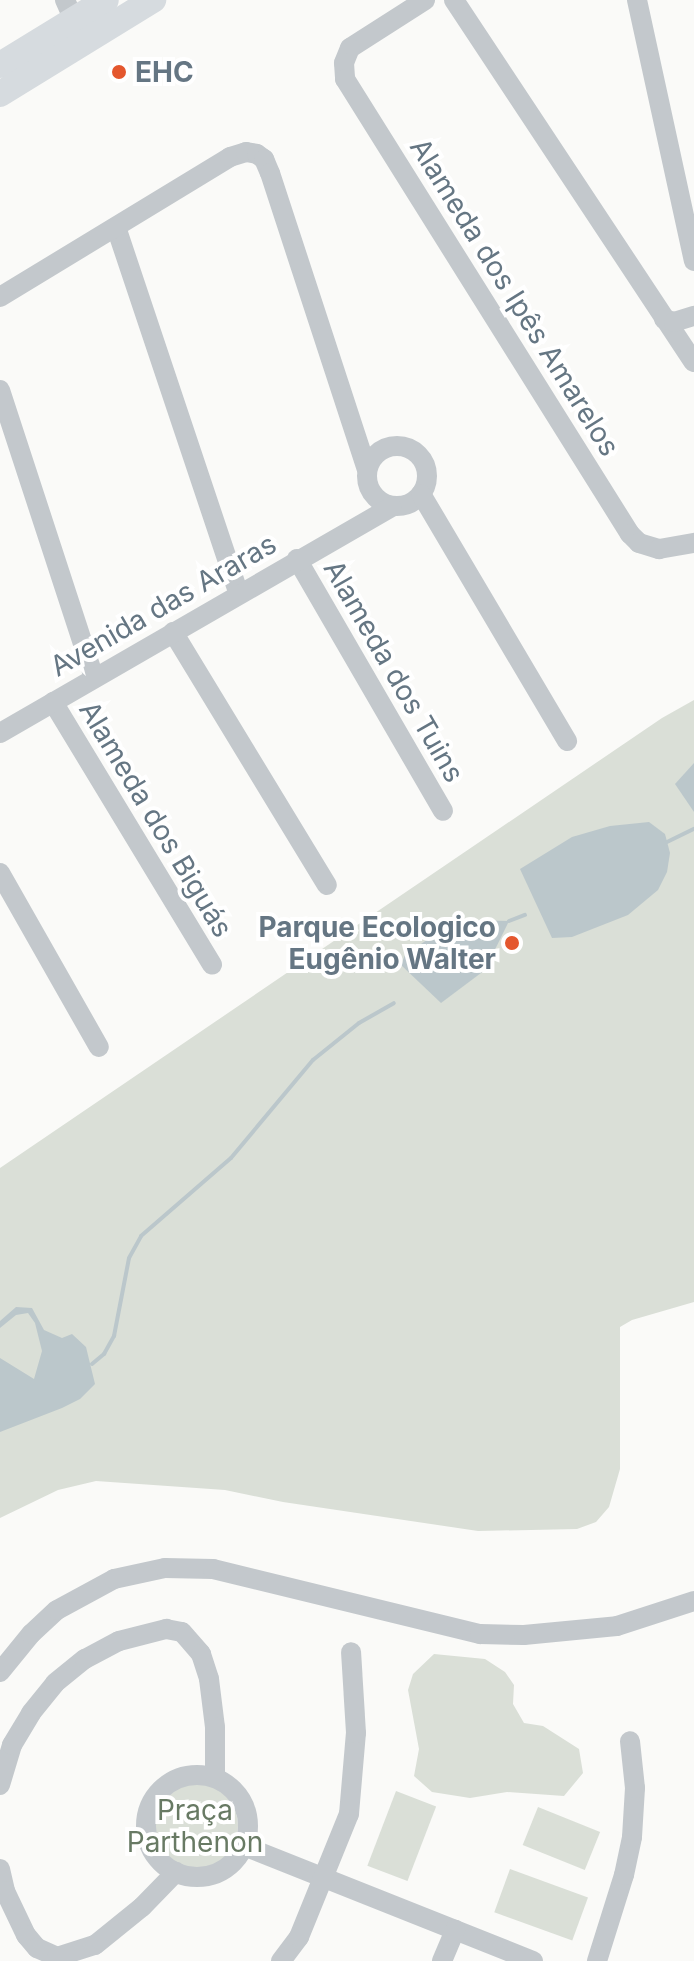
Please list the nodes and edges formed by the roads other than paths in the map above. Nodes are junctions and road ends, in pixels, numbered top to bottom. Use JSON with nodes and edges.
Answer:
{"nodes":[{"id":1,"x":106,"y":0,"type":"edge"},
{"id":2,"x":153,"y":0,"type":"edge"},
{"id":3,"x":425,"y":0,"type":"edge"},
{"id":4,"x":454,"y":0,"type":"edge"},
{"id":5,"x":637,"y":0,"type":"edge"},
{"id":6,"x":70,"y":10,"type":"edge"},
{"id":7,"x":0,"y":65,"type":"edge"},
{"id":8,"x":0,"y":94,"type":"edge"},
{"id":9,"x":116,"y":227,"type":"junction"},
{"id":10,"x":694,"y":261,"type":"edge"},
{"id":11,"x":0,"y":297,"type":"edge"},
{"id":12,"x":694,"y":316,"type":"edge"},
{"id":13,"x":664,"y":319,"type":"junction"},
{"id":14,"x":694,"y":362,"type":"edge"},
{"id":15,"x":0,"y":390,"type":"edge"},
{"id":16,"x":367,"y":469,"type":"junction"},
{"id":17,"x":371,"y":491,"type":"junction"},
{"id":18,"x":421,"y":494,"type":"junction"},
{"id":19,"x":392,"y":507,"type":"junction"},
{"id":20,"x":352,"y":529,"type":"junction"},
{"id":21,"x":694,"y":543,"type":"edge"},
{"id":22,"x":297,"y":559,"type":"junction"},
{"id":23,"x":239,"y":594,"type":"junction"},
{"id":24,"x":173,"y":632,"type":"junction"},
{"id":25,"x":94,"y":678,"type":"junction"},
{"id":26,"x":53,"y":702,"type":"junction"},
{"id":27,"x":1,"y":731,"type":"edge"},
{"id":28,"x":567,"y":741,"type":"dead end"},
{"id":29,"x":443,"y":811,"type":"dead end"},
{"id":30,"x":0,"y":873,"type":"edge"},
{"id":31,"x":327,"y":885,"type":"dead end"},
{"id":32,"x":212,"y":965,"type":"dead end"},
{"id":33,"x":99,"y":1047,"type":"dead end"},
{"id":34,"x":694,"y":1601,"type":"edge"},
{"id":35,"x":351,"y":1652,"type":"dead end"},
{"id":36,"x":0,"y":1672,"type":"edge"},
{"id":37,"x":630,"y":1741,"type":"dead end"},
{"id":38,"x":215,"y":1778,"type":"junction"},
{"id":39,"x":0,"y":1785,"type":"edge"},
{"id":40,"x":244,"y":1846,"type":"junction"},
{"id":41,"x":0,"y":1869,"type":"edge"},
{"id":42,"x":176,"y":1872,"type":"junction"},
{"id":43,"x":325,"y":1879,"type":"junction"},
{"id":44,"x":455,"y":1930,"type":"junction"},
{"id":45,"x":281,"y":1961,"type":"edge"},
{"id":46,"x":442,"y":1961,"type":"edge"},
{"id":47,"x":533,"y":1961,"type":"edge"},
{"id":48,"x":597,"y":1961,"type":"edge"}],
"edges":[{"from":1,"to":6,"type":"main road"},
{"from":2,"to":8,"type":"main road"},
{"from":3,"to":21,"type":"street","name":"Alameda dos Ipês Amarelos"},
{"from":4,"to":13,"type":"street"},
{"from":5,"to":10,"type":"street"},
{"from":6,"to":7,"type":"main road"},
{"from":9,"to":11,"type":"street"},
{"from":9,"to":16,"type":"street"},
{"from":9,"to":23,"type":"street"},
{"from":12,"to":13,"type":"street"},
{"from":13,"to":14,"type":"street"},
{"from":15,"to":25,"type":"street"},
{"from":16,"to":17,"type":"street"},
{"from":16,"to":18,"type":"street"},
{"from":17,"to":19,"type":"street"},
{"from":17,"to":20,"type":"street"},
{"from":18,"to":19,"type":"street"},
{"from":18,"to":28,"type":"street"},
{"from":19,"to":20,"type":"street","name":"Avenida das Araras"},
{"from":20,"to":22,"type":"street","name":"Avenida das Araras"},
{"from":22,"to":23,"type":"street","name":"Avenida das Araras"},
{"from":22,"to":29,"type":"street","name":"Alameda dos Tuins"},
{"from":23,"to":24,"type":"street","name":"Avenida das Araras"},
{"from":24,"to":25,"type":"street","name":"Avenida das Araras"},
{"from":24,"to":31,"type":"street"},
{"from":25,"to":26,"type":"street","name":"Avenida das Araras"},
{"from":26,"to":27,"type":"street","name":"Avenida das Araras"},
{"from":26,"to":32,"type":"street","name":"Alameda dos Biguás"},
{"from":30,"to":33,"type":"street"},
{"from":34,"to":36,"type":"street"},
{"from":35,"to":43,"type":"street"},
{"from":37,"to":48,"type":"street"},
{"from":38,"to":39,"type":"street"},
{"from":38,"to":40,"type":"street"},
{"from":38,"to":42,"type":"street"},
{"from":40,"to":42,"type":"street"},
{"from":40,"to":43,"type":"street"},
{"from":41,"to":42,"type":"street"},
{"from":43,"to":44,"type":"street"},
{"from":43,"to":45,"type":"street"},
{"from":44,"to":46,"type":"street"},
{"from":44,"to":47,"type":"street"}]}
